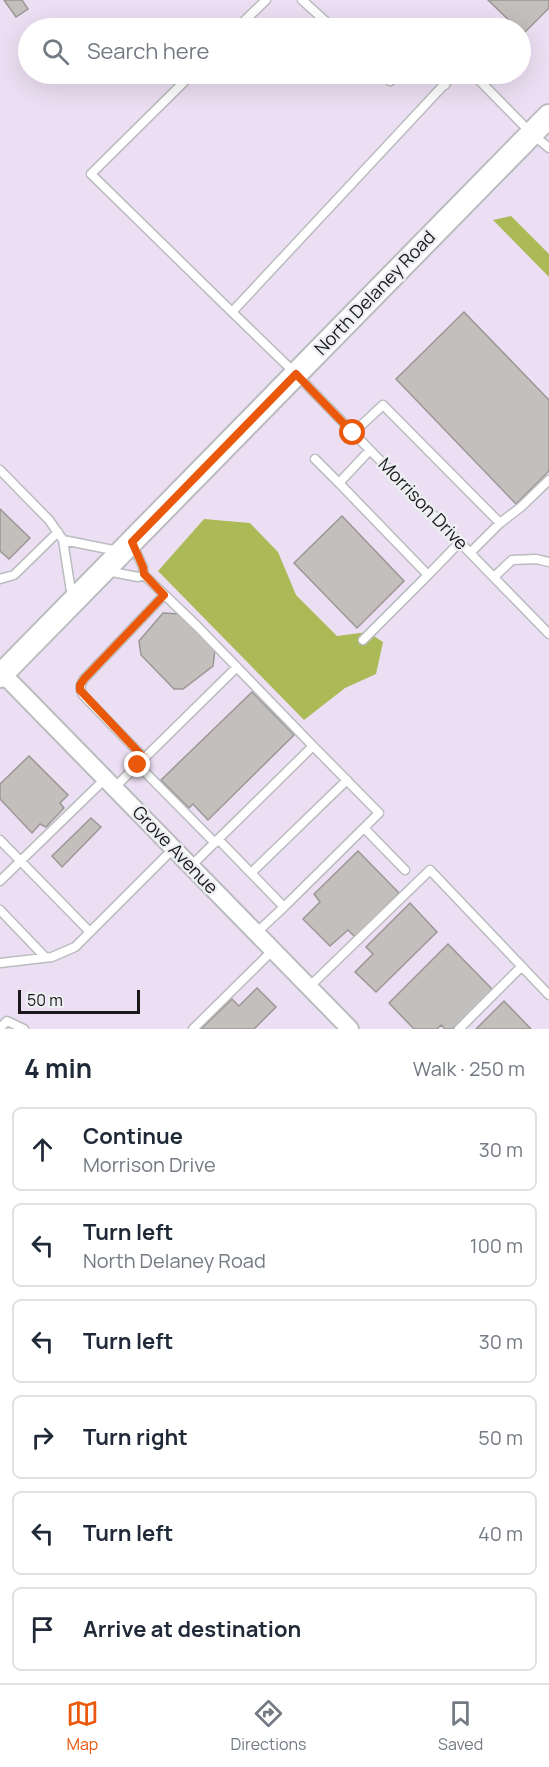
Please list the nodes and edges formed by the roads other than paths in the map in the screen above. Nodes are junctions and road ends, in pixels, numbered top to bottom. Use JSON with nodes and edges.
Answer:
{"nodes":[{"id":1,"x":266,"y":0,"type":"edge"},
{"id":2,"x":302,"y":0,"type":"edge"},
{"id":3,"x":247,"y":18,"type":"edge"},
{"id":4,"x":322,"y":18,"type":"edge"},
{"id":5,"x":182,"y":84,"type":"edge"},
{"id":6,"x":483,"y":84,"type":"edge"},
{"id":7,"x":445,"y":85,"type":"edge"},
{"id":8,"x":549,"y":116,"type":"edge"},
{"id":9,"x":540,"y":141,"type":"edge"},
{"id":10,"x":232,"y":312,"type":"junction"},
{"id":11,"x":296,"y":374,"type":"junction"},
{"id":12,"x":353,"y":433,"type":"junction"},
{"id":13,"x":370,"y":450,"type":"junction"},
{"id":14,"x":315,"y":459,"type":"dead end"},
{"id":15,"x":0,"y":470,"type":"edge"},
{"id":16,"x":549,"y":480,"type":"edge"},
{"id":17,"x":339,"y":483,"type":"junction"},
{"id":18,"x":500,"y":523,"type":"junction"},
{"id":19,"x":60,"y":536,"type":"junction"},
{"id":20,"x":460,"y":542,"type":"junction"},
{"id":21,"x":127,"y":547,"type":"junction"},
{"id":22,"x":470,"y":553,"type":"junction"},
{"id":23,"x":549,"y":562,"type":"edge"},
{"id":24,"x":104,"y":570,"type":"junction"},
{"id":25,"x":144,"y":574,"type":"junction"},
{"id":26,"x":428,"y":575,"type":"junction"},
{"id":27,"x":494,"y":577,"type":"junction"},
{"id":28,"x":0,"y":579,"type":"edge"},
{"id":29,"x":164,"y":595,"type":"junction"},
{"id":30,"x":73,"y":602,"type":"junction"},
{"id":31,"x":549,"y":634,"type":"edge"},
{"id":32,"x":363,"y":640,"type":"dead end"},
{"id":33,"x":237,"y":667,"type":"junction"},
{"id":34,"x":1,"y":674,"type":"edge"},
{"id":35,"x":313,"y":746,"type":"junction"},
{"id":36,"x":141,"y":761,"type":"junction"},
{"id":37,"x":347,"y":780,"type":"junction"},
{"id":38,"x":110,"y":783,"type":"junction"},
{"id":39,"x":364,"y":828,"type":"junction"},
{"id":40,"x":0,"y":840,"type":"edge"},
{"id":41,"x":216,"y":841,"type":"junction"},
{"id":42,"x":174,"y":848,"type":"junction"},
{"id":43,"x":21,"y":861,"type":"junction"},
{"id":44,"x":191,"y":866,"type":"junction"},
{"id":45,"x":405,"y":870,"type":"dead end"},
{"id":46,"x":251,"y":873,"type":"junction"},
{"id":47,"x":0,"y":881,"type":"edge"},
{"id":48,"x":284,"y":907,"type":"junction"},
{"id":49,"x":0,"y":910,"type":"edge"},
{"id":50,"x":90,"y":932,"type":"junction"},
{"id":51,"x":256,"y":933,"type":"junction"},
{"id":52,"x":273,"y":950,"type":"junction"},
{"id":53,"x":45,"y":957,"type":"junction"},
{"id":54,"x":0,"y":963,"type":"edge"},
{"id":55,"x":521,"y":967,"type":"junction"},
{"id":56,"x":309,"y":987,"type":"junction"},
{"id":57,"x":549,"y":996,"type":"edge"},
{"id":58,"x":343,"y":1027,"type":"edge"},
{"id":59,"x":0,"y":1028,"type":"edge"},
{"id":60,"x":24,"y":1029,"type":"edge"},
{"id":61,"x":193,"y":1029,"type":"edge"},
{"id":62,"x":459,"y":1029,"type":"edge"}],
"edges":[{"from":1,"to":3,"type":"lane"},
{"from":2,"to":4,"type":"lane"},
{"from":5,"to":10,"type":"lane","name":"Morrison Drive"},
{"from":6,"to":9,"type":"lane"},
{"from":7,"to":10,"type":"lane"},
{"from":8,"to":9,"type":"street","name":"North Delaney Road"},
{"from":9,"to":11,"type":"street","name":"North Delaney Road"},
{"from":10,"to":11,"type":"lane","name":"Morrison Drive"},
{"from":11,"to":12,"type":"lane","name":"Morrison Drive"},
{"from":11,"to":21,"type":"street","name":"North Delaney Road"},
{"from":12,"to":13,"type":"lane","name":"Morrison Drive"},
{"from":12,"to":18,"type":"lane"},
{"from":13,"to":17,"type":"lane"},
{"from":13,"to":20,"type":"lane","name":"Morrison Drive"},
{"from":14,"to":17,"type":"lane"},
{"from":15,"to":19,"type":"lane"},
{"from":16,"to":18,"type":"lane"},
{"from":17,"to":26,"type":"lane"},
{"from":18,"to":22,"type":"lane"},
{"from":19,"to":21,"type":"lane"},
{"from":19,"to":28,"type":"lane"},
{"from":19,"to":30,"type":"lane"},
{"from":20,"to":22,"type":"lane","name":"Morrison Drive"},
{"from":20,"to":26,"type":"lane"},
{"from":21,"to":24,"type":"street","name":"North Delaney Road"},
{"from":21,"to":25,"type":"lane"},
{"from":22,"to":27,"type":"lane","name":"Morrison Drive"},
{"from":23,"to":27,"type":"lane"},
{"from":24,"to":25,"type":"lane"},
{"from":24,"to":30,"type":"street","name":"North Delaney Road"},
{"from":25,"to":29,"type":"lane"},
{"from":26,"to":32,"type":"lane"},
{"from":27,"to":31,"type":"lane","name":"Morrison Drive"},
{"from":29,"to":33,"type":"lane"},
{"from":29,"to":36,"type":"lane"},
{"from":30,"to":34,"type":"street","name":"North Delaney Road"},
{"from":33,"to":35,"type":"lane"},
{"from":33,"to":36,"type":"lane"},
{"from":34,"to":38,"type":"street","name":"Grove Avenue"},
{"from":35,"to":37,"type":"lane"},
{"from":35,"to":41,"type":"lane"},
{"from":36,"to":38,"type":"lane"},
{"from":36,"to":41,"type":"lane"},
{"from":37,"to":39,"type":"lane"},
{"from":37,"to":46,"type":"lane"},
{"from":38,"to":42,"type":"street","name":"Grove Avenue"},
{"from":38,"to":43,"type":"lane"},
{"from":39,"to":45,"type":"lane"},
{"from":39,"to":48,"type":"lane"},
{"from":40,"to":43,"type":"lane"},
{"from":41,"to":44,"type":"lane"},
{"from":41,"to":46,"type":"lane"},
{"from":42,"to":44,"type":"street","name":"Grove Avenue"},
{"from":42,"to":50,"type":"lane"},
{"from":43,"to":47,"type":"lane"},
{"from":43,"to":50,"type":"lane"},
{"from":44,"to":51,"type":"street","name":"Grove Avenue"},
{"from":46,"to":48,"type":"lane"},
{"from":48,"to":51,"type":"lane"},
{"from":49,"to":53,"type":"lane"},
{"from":50,"to":53,"type":"lane"},
{"from":51,"to":52,"type":"street","name":"Grove Avenue"},
{"from":52,"to":56,"type":"street","name":"Grove Avenue"},
{"from":52,"to":61,"type":"lane"},
{"from":53,"to":54,"type":"lane"},
{"from":55,"to":56,"type":"lane"},
{"from":55,"to":57,"type":"lane"},
{"from":55,"to":62,"type":"lane"},
{"from":56,"to":58,"type":"street","name":"Grove Avenue"},
{"from":59,"to":60,"type":"lane"}]}
